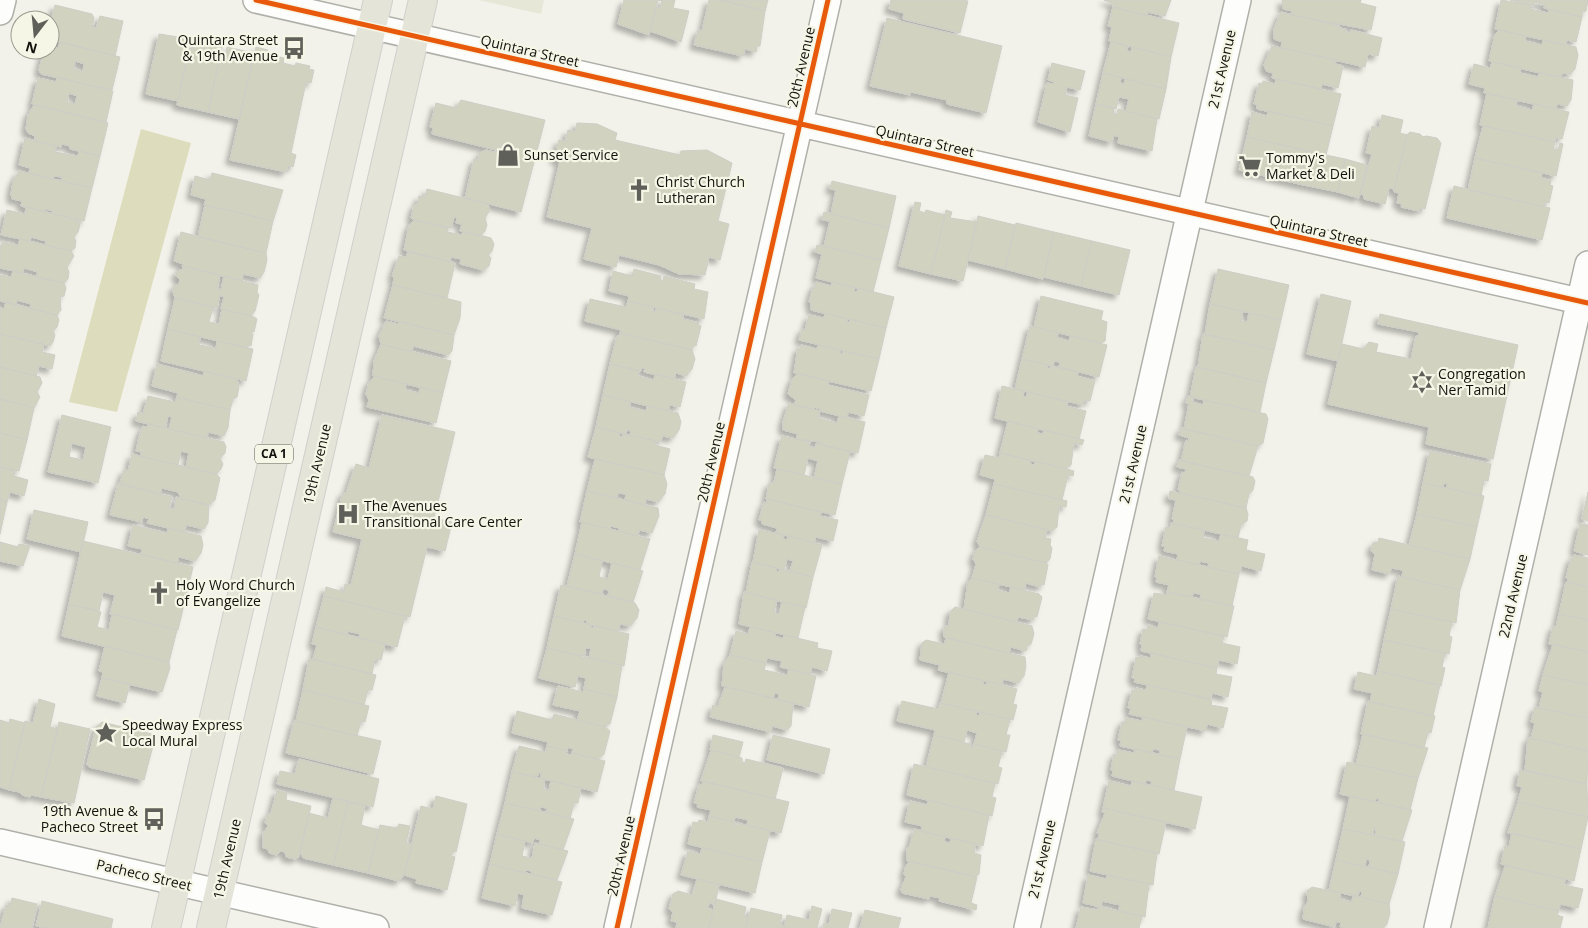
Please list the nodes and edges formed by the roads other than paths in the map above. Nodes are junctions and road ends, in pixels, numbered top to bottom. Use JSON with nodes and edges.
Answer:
{"nodes":[{"id":1,"x":3,"y":0,"type":"edge"},
{"id":2,"x":256,"y":0,"type":"edge"},
{"id":3,"x":378,"y":0,"type":"edge"},
{"id":4,"x":423,"y":0,"type":"edge"},
{"id":5,"x":828,"y":0,"type":"edge"},
{"id":6,"x":1238,"y":0,"type":"edge"},
{"id":7,"x":0,"y":12,"type":"edge"},
{"id":8,"x":371,"y":26,"type":"junction"},
{"id":9,"x":415,"y":36,"type":"junction"},
{"id":10,"x":800,"y":124,"type":"junction"},
{"id":11,"x":1190,"y":212,"type":"junction"},
{"id":12,"x":1588,"y":264,"type":"edge"},
{"id":13,"x":1584,"y":302,"type":"edge"},
{"id":14,"x":0,"y":842,"type":"edge"},
{"id":15,"x":177,"y":882,"type":"junction"},
{"id":16,"x":219,"y":892,"type":"junction"},
{"id":17,"x":166,"y":928,"type":"edge"},
{"id":18,"x":211,"y":928,"type":"edge"},
{"id":19,"x":376,"y":928,"type":"edge"},
{"id":20,"x":617,"y":928,"type":"edge"},
{"id":21,"x":1027,"y":928,"type":"edge"},
{"id":22,"x":1437,"y":928,"type":"edge"}],
"edges":[{"from":1,"to":7,"type":"street"},
{"from":2,"to":8,"type":"street","name":"Quintara Street"},
{"from":3,"to":8,"type":"highway","number":"CA 1"},
{"from":4,"to":9,"type":"highway","name":"19th Avenue"},
{"from":5,"to":10,"type":"street","name":"20th Avenue"},
{"from":6,"to":11,"type":"street","name":"21st Avenue"},
{"from":8,"to":9,"type":"street","name":"Quintara Street"},
{"from":8,"to":15,"type":"highway","number":"CA 1"},
{"from":9,"to":10,"type":"street","name":"Quintara Street"},
{"from":9,"to":16,"type":"highway","name":"19th Avenue"},
{"from":10,"to":11,"type":"street","name":"Quintara Street"},
{"from":10,"to":20,"type":"street","name":"20th Avenue"},
{"from":11,"to":13,"type":"street","name":"Quintara Street"},
{"from":11,"to":21,"type":"street","name":"21st Avenue"},
{"from":12,"to":13,"type":"street","name":"22nd Avenue"},
{"from":13,"to":22,"type":"street","name":"22nd Avenue"},
{"from":14,"to":15,"type":"street","name":"Pacheco Street"},
{"from":15,"to":16,"type":"street","name":"Pacheco Street"},
{"from":15,"to":17,"type":"highway","number":"CA 1"},
{"from":16,"to":18,"type":"highway","name":"19th Avenue"},
{"from":16,"to":19,"type":"street","name":"Pacheco Street"}]}
